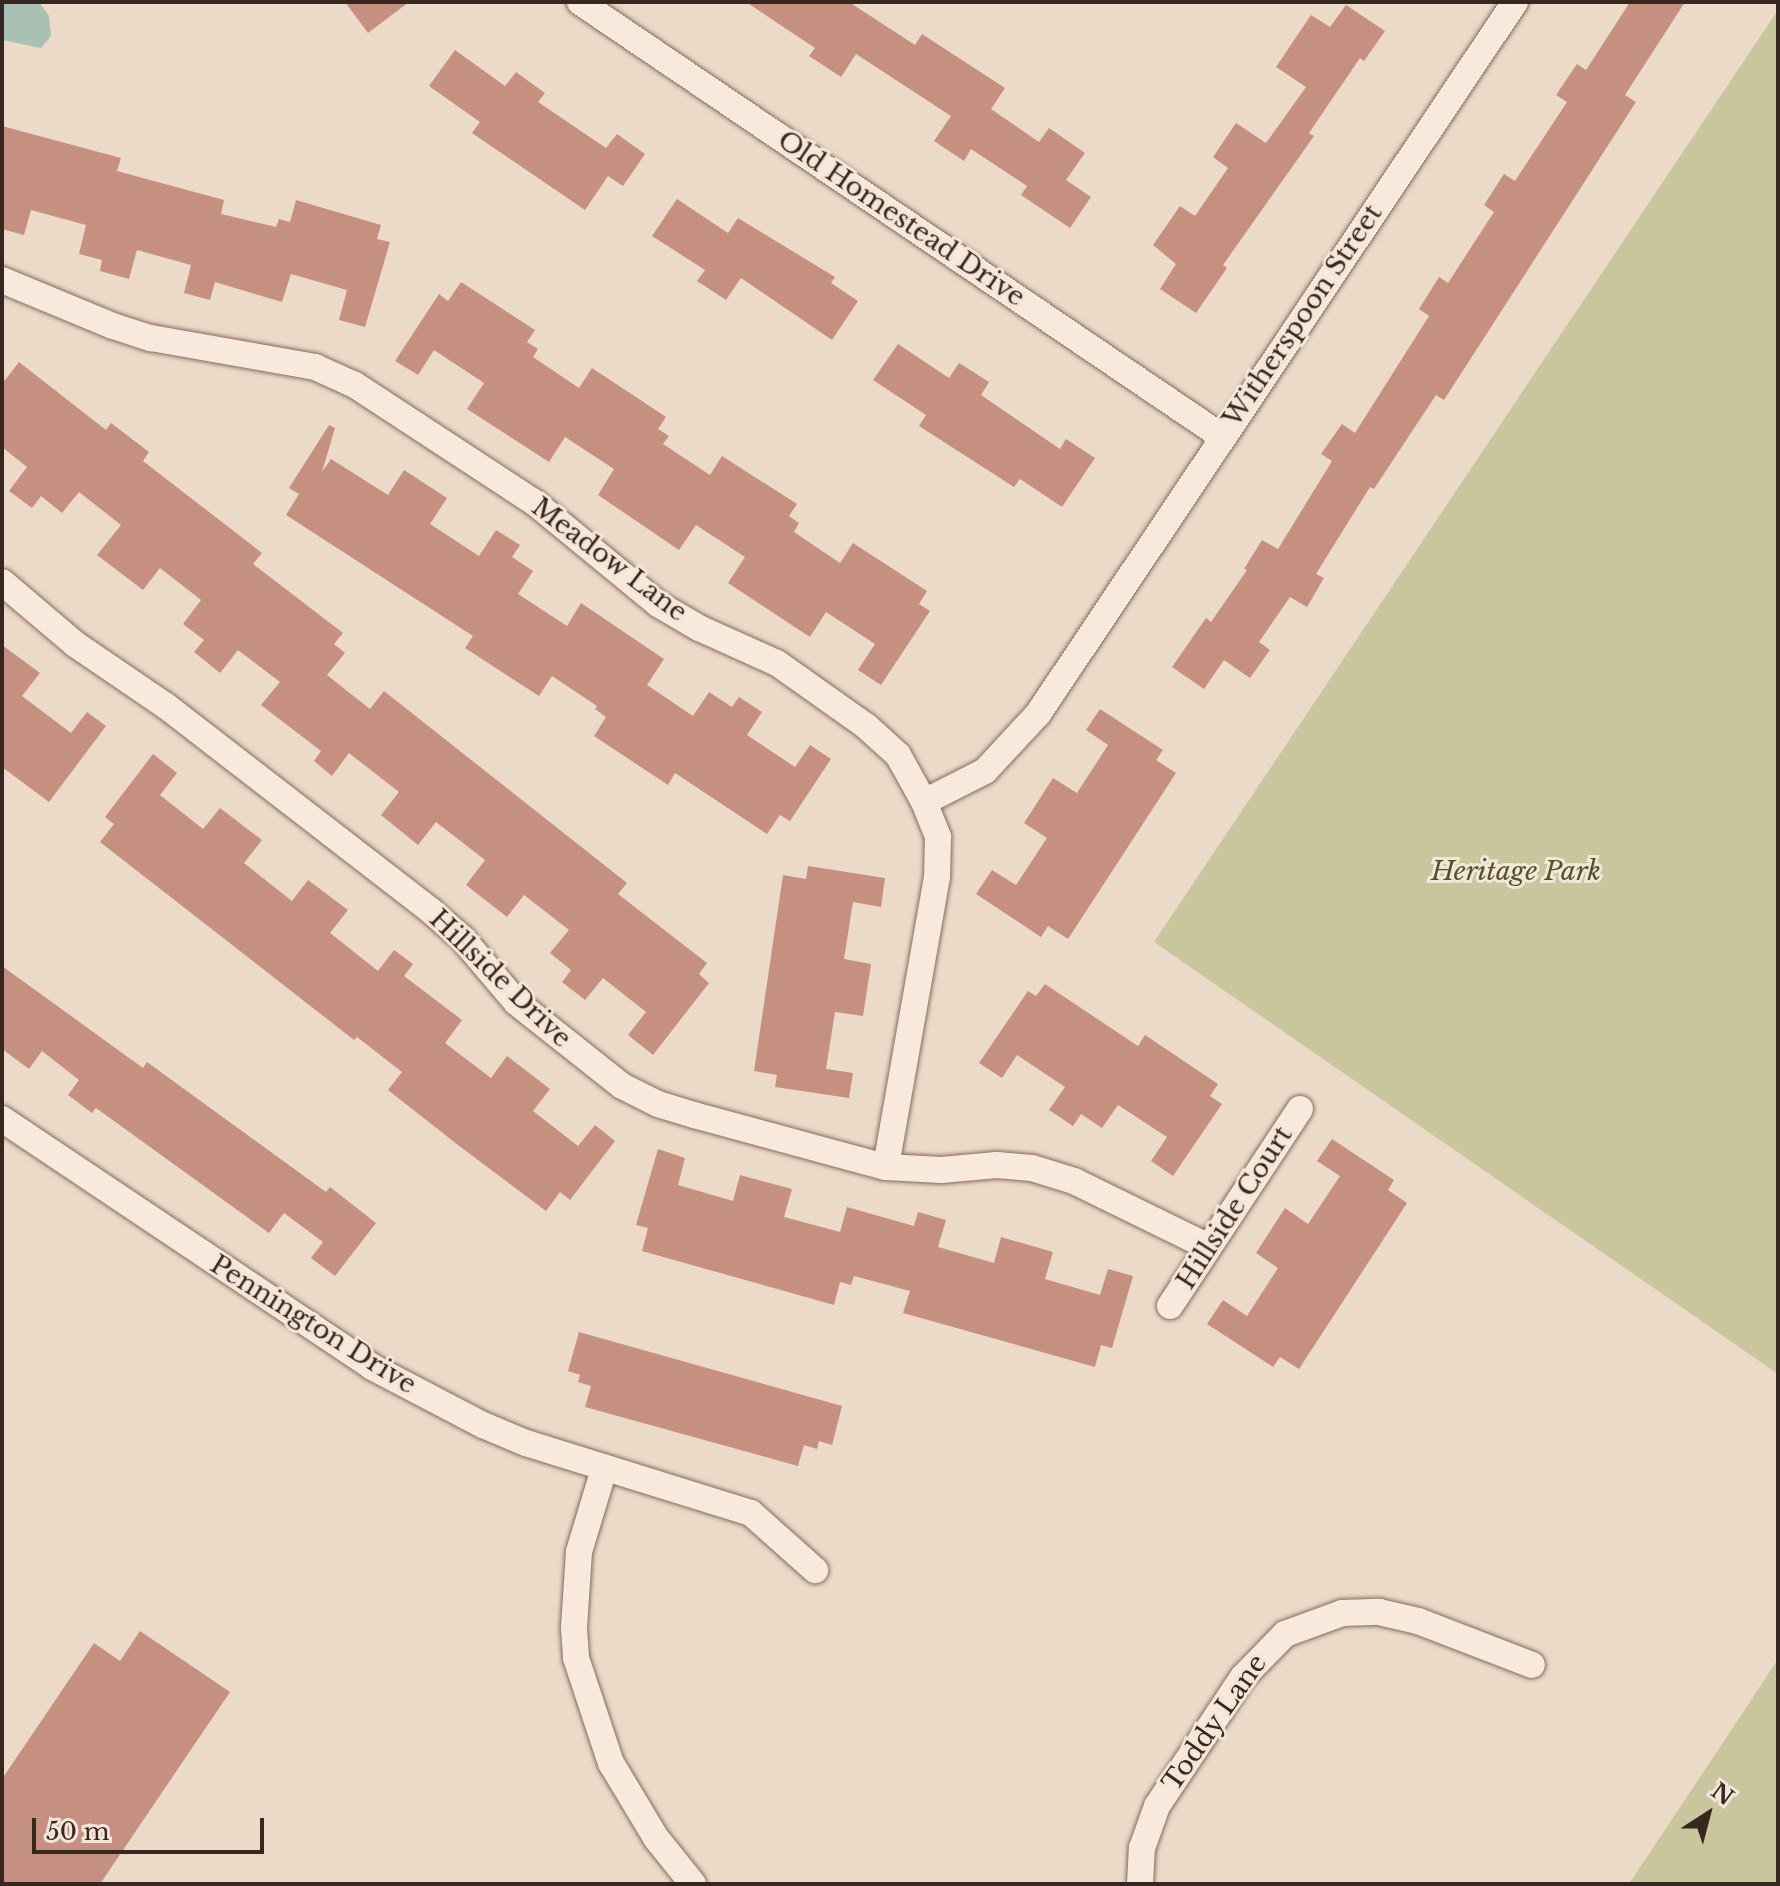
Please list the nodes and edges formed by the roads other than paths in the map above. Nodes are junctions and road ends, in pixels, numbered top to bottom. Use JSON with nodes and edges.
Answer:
{"nodes":[{"id":1,"x":580,"y":2,"type":"edge"},
{"id":2,"x":1515,"y":2,"type":"edge"},
{"id":3,"x":2,"y":280,"type":"edge"},
{"id":4,"x":1221,"y":436,"type":"junction"},
{"id":5,"x":2,"y":582,"type":"edge"},
{"id":6,"x":924,"y":802,"type":"junction"},
{"id":7,"x":1300,"y":1109,"type":"dead end"},
{"id":8,"x":2,"y":1119,"type":"edge"},
{"id":9,"x":886,"y":1167,"type":"junction"},
{"id":10,"x":1209,"y":1247,"type":"junction"},
{"id":11,"x":1170,"y":1306,"type":"dead end"},
{"id":12,"x":604,"y":1469,"type":"junction"},
{"id":13,"x":815,"y":1570,"type":"dead end"},
{"id":14,"x":1532,"y":1665,"type":"dead end"},
{"id":15,"x":693,"y":1884,"type":"edge"},
{"id":16,"x":1140,"y":1884,"type":"edge"}],
"edges":[{"from":1,"to":4,"type":"street","name":"Old Homestead Drive"},
{"from":2,"to":4,"type":"street","name":"Witherspoon Street"},
{"from":3,"to":6,"type":"street","name":"Meadow Lane"},
{"from":4,"to":6,"type":"street","name":"Witherspoon Street"},
{"from":5,"to":9,"type":"street","name":"Hillside Drive"},
{"from":6,"to":9,"type":"street","name":"Meadow Lane"},
{"from":7,"to":10,"type":"street","name":"Hillside Court"},
{"from":8,"to":12,"type":"street","name":"Pennington Drive"},
{"from":9,"to":10,"type":"street","name":"Hillside Drive"},
{"from":10,"to":11,"type":"street","name":"Hillside Court"},
{"from":12,"to":13,"type":"street","name":"Pennington Drive"},
{"from":12,"to":15,"type":"street"},
{"from":14,"to":16,"type":"street","name":"Toddy Lane"}]}
